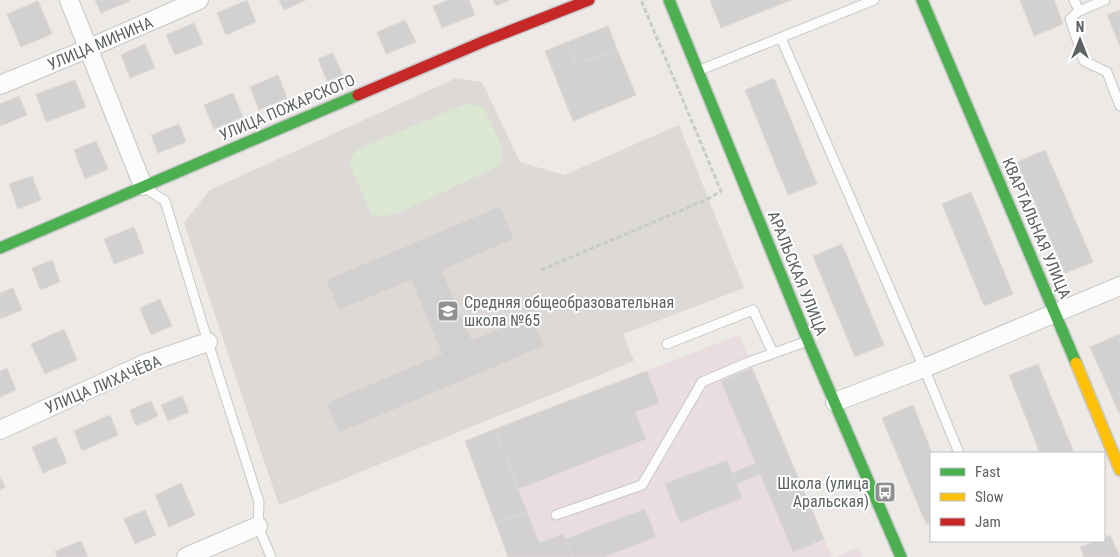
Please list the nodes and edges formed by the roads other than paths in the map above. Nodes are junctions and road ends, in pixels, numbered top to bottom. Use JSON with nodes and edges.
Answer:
{"nodes":[{"id":1,"x":69,"y":0,"type":"edge"},
{"id":2,"x":199,"y":0,"type":"edge"},
{"id":3,"x":589,"y":0,"type":"edge"},
{"id":4,"x":669,"y":0,"type":"edge"},
{"id":5,"x":874,"y":0,"type":"edge"},
{"id":6,"x":922,"y":0,"type":"edge"},
{"id":7,"x":1074,"y":0,"type":"edge"},
{"id":8,"x":1105,"y":0,"type":"edge"},
{"id":9,"x":1079,"y":11,"type":"junction"},
{"id":10,"x":781,"y":38,"type":"junction"},
{"id":11,"x":87,"y":49,"type":"junction"},
{"id":12,"x":698,"y":71,"type":"junction"},
{"id":13,"x":0,"y":84,"type":"edge"},
{"id":14,"x":1120,"y":106,"type":"edge"},
{"id":15,"x":143,"y":186,"type":"junction"},
{"id":16,"x":0,"y":248,"type":"edge"},
{"id":17,"x":1120,"y":286,"type":"edge"},
{"id":18,"x":1056,"y":313,"type":"junction"},
{"id":19,"x":808,"y":341,"type":"junction"},
{"id":20,"x":208,"y":342,"type":"junction"},
{"id":21,"x":667,"y":344,"type":"dead end"},
{"id":22,"x":773,"y":353,"type":"junction"},
{"id":23,"x":924,"y":368,"type":"junction"},
{"id":24,"x":835,"y":402,"type":"junction"},
{"id":25,"x":0,"y":430,"type":"edge"},
{"id":26,"x":959,"y":452,"type":"edge"},
{"id":27,"x":1120,"y":470,"type":"edge"},
{"id":28,"x":556,"y":515,"type":"dead end"},
{"id":29,"x":258,"y":526,"type":"junction"},
{"id":30,"x":186,"y":557,"type":"edge"},
{"id":31,"x":270,"y":557,"type":"edge"},
{"id":32,"x":901,"y":557,"type":"edge"}],
"edges":[{"from":1,"to":11,"type":"street"},
{"from":2,"to":11,"type":"street","name":"УЛИЦА МИНИНА"},
{"from":3,"to":15,"type":"street","name":"УЛИЦА ПОЖАРСКОГО"},
{"from":4,"to":12,"type":"street","name":"АРАЛЬСКАЯ УЛИЦА"},
{"from":5,"to":10,"type":"lane"},
{"from":6,"to":18,"type":"street","name":"КВАРТАЛЬНАЯ УЛИЦА"},
{"from":7,"to":9,"type":"lane"},
{"from":8,"to":9,"type":"lane"},
{"from":9,"to":14,"type":"lane"},
{"from":10,"to":12,"type":"lane"},
{"from":10,"to":23,"type":"lane"},
{"from":11,"to":13,"type":"street","name":"УЛИЦА МИНИНА"},
{"from":11,"to":15,"type":"street"},
{"from":12,"to":19,"type":"street","name":"АРАЛЬСКАЯ УЛИЦА"},
{"from":15,"to":16,"type":"street","name":"УЛИЦА ПОЖАРСКОГО"},
{"from":15,"to":20,"type":"lane"},
{"from":17,"to":18,"type":"street"},
{"from":18,"to":23,"type":"street"},
{"from":18,"to":27,"type":"street","name":"КВАРТАЛЬНАЯ УЛИЦА"},
{"from":19,"to":22,"type":"lane"},
{"from":19,"to":24,"type":"street","name":"АРАЛЬСКАЯ УЛИЦА"},
{"from":20,"to":25,"type":"street","name":"УЛИЦА ЛИХАЧЁВА"},
{"from":20,"to":29,"type":"lane"},
{"from":21,"to":22,"type":"lane"},
{"from":22,"to":28,"type":"lane"},
{"from":23,"to":24,"type":"street"},
{"from":23,"to":26,"type":"lane"},
{"from":24,"to":32,"type":"street","name":"АРАЛЬСКАЯ УЛИЦА"},
{"from":29,"to":30,"type":"street"},
{"from":29,"to":31,"type":"lane"}]}
